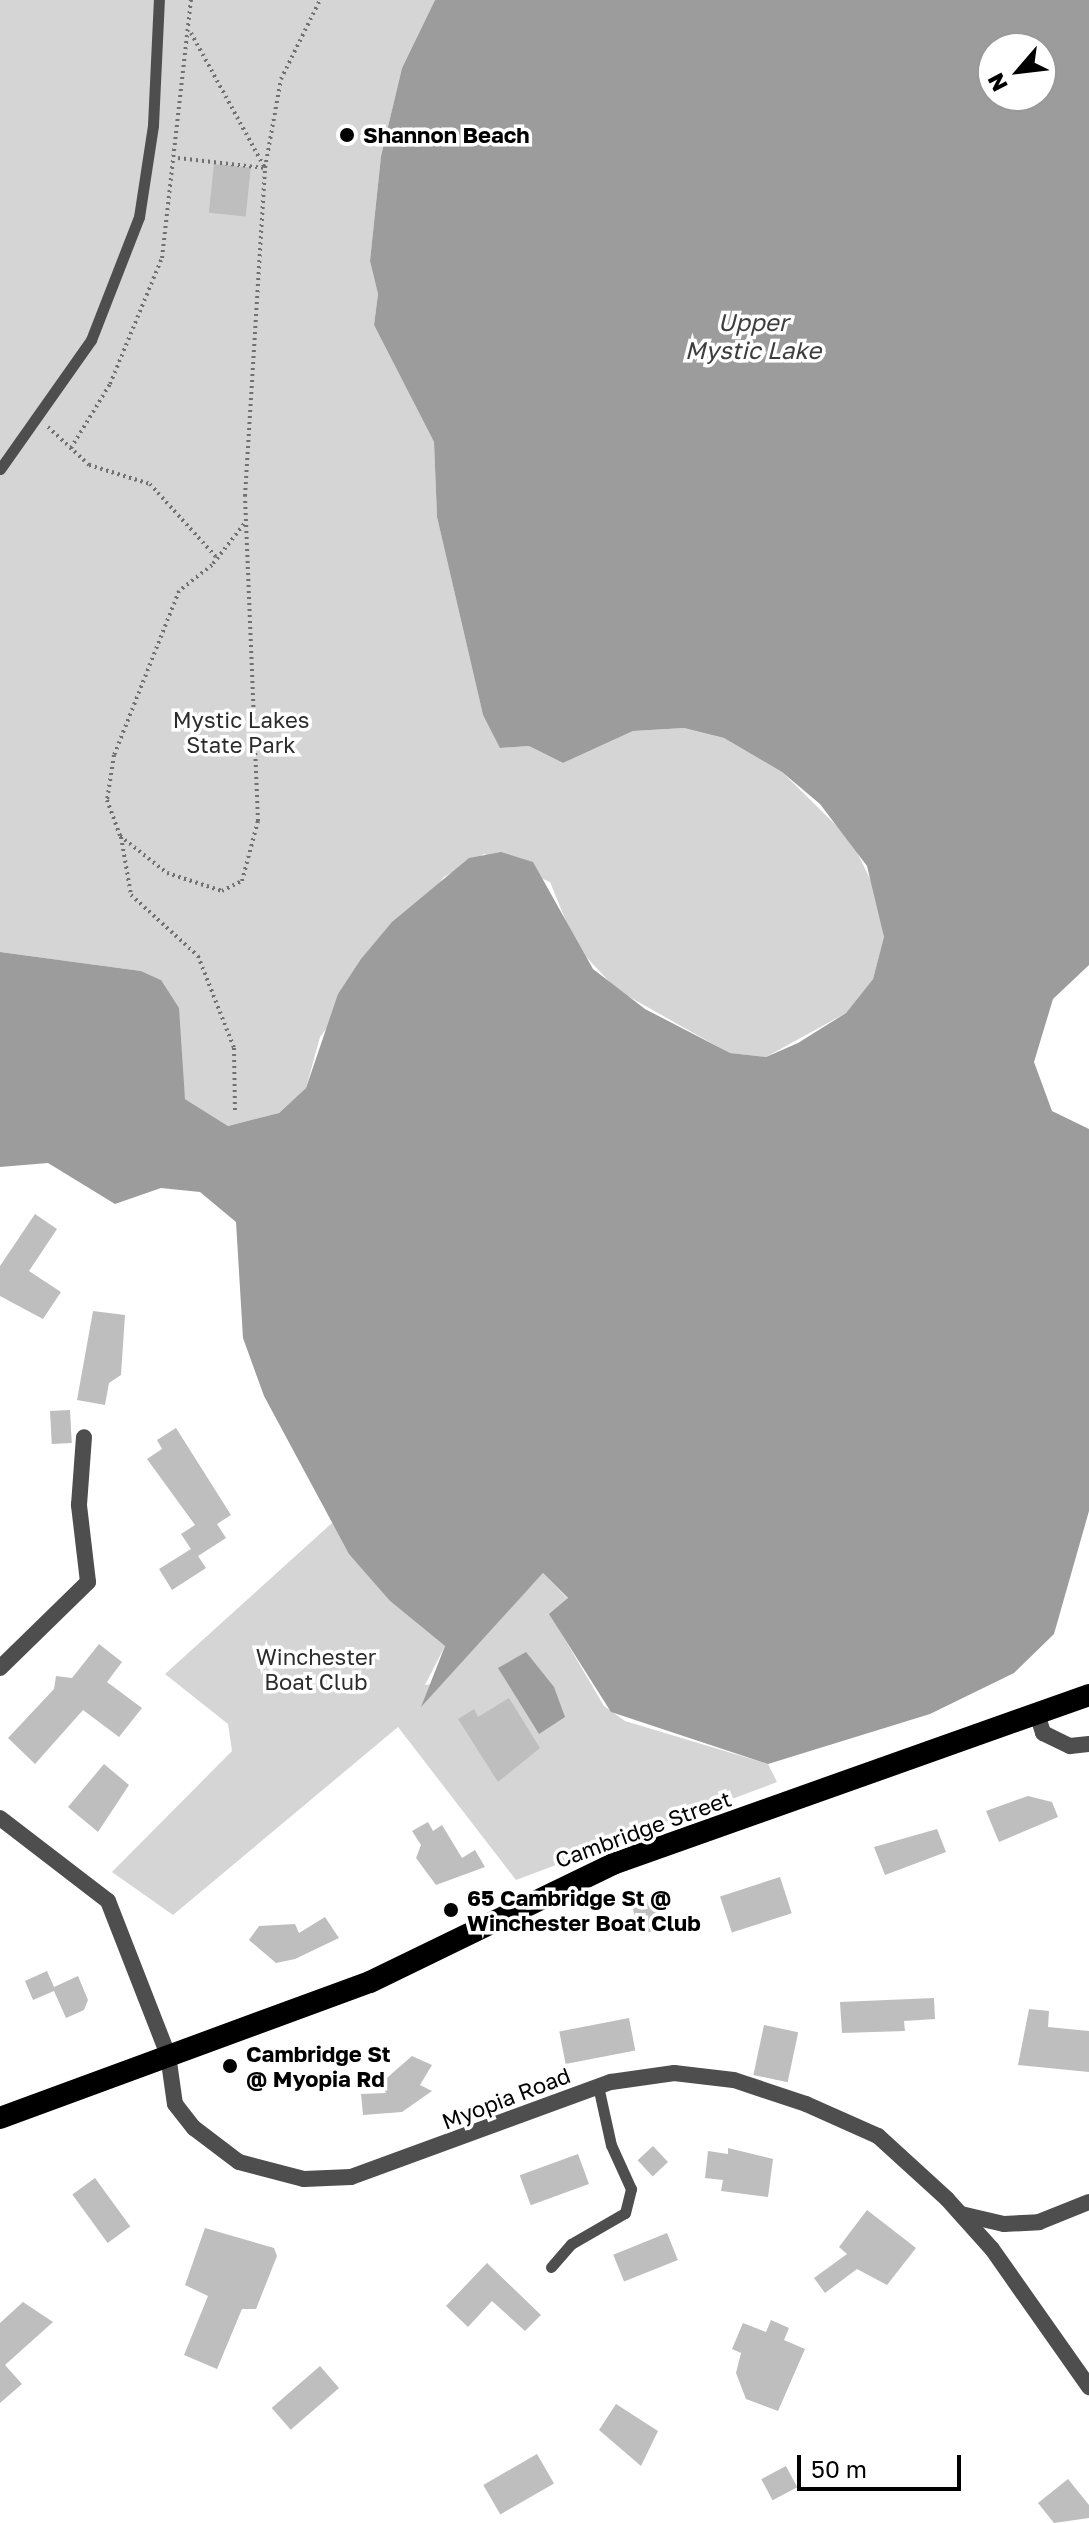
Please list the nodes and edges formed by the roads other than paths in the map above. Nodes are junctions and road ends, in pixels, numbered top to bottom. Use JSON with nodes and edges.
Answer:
{"nodes":[{"id":1,"x":159,"y":0,"type":"edge"},
{"id":2,"x":0,"y":469,"type":"edge"},
{"id":3,"x":84,"y":1437,"type":"dead end"},
{"id":4,"x":0,"y":1668,"type":"edge"},
{"id":5,"x":1089,"y":1695,"type":"edge"},
{"id":6,"x":1037,"y":1714,"type":"junction"},
{"id":7,"x":1089,"y":1744,"type":"edge"},
{"id":8,"x":0,"y":1818,"type":"edge"},
{"id":9,"x":168,"y":2055,"type":"junction"},
{"id":10,"x":598,"y":2086,"type":"junction"},
{"id":11,"x":0,"y":2118,"type":"edge"},
{"id":12,"x":1089,"y":2202,"type":"edge"},
{"id":13,"x":961,"y":2214,"type":"junction"},
{"id":14,"x":551,"y":2267,"type":"dead end"},
{"id":15,"x":1089,"y":2387,"type":"edge"}],
"edges":[{"from":1,"to":2,"type":"lane"},
{"from":3,"to":4,"type":"street"},
{"from":5,"to":6,"type":"highway","name":"Cambridge Street"},
{"from":6,"to":7,"type":"street"},
{"from":6,"to":9,"type":"highway","name":"Cambridge Street"},
{"from":8,"to":9,"type":"street","name":"Myopia Road"},
{"from":9,"to":10,"type":"street","name":"Myopia Road"},
{"from":9,"to":11,"type":"highway","name":"Cambridge Street"},
{"from":10,"to":13,"type":"street","name":"Myopia Road"},
{"from":10,"to":14,"type":"lane"},
{"from":12,"to":13,"type":"street"},
{"from":13,"to":15,"type":"street","name":"Myopia Road"}]}
